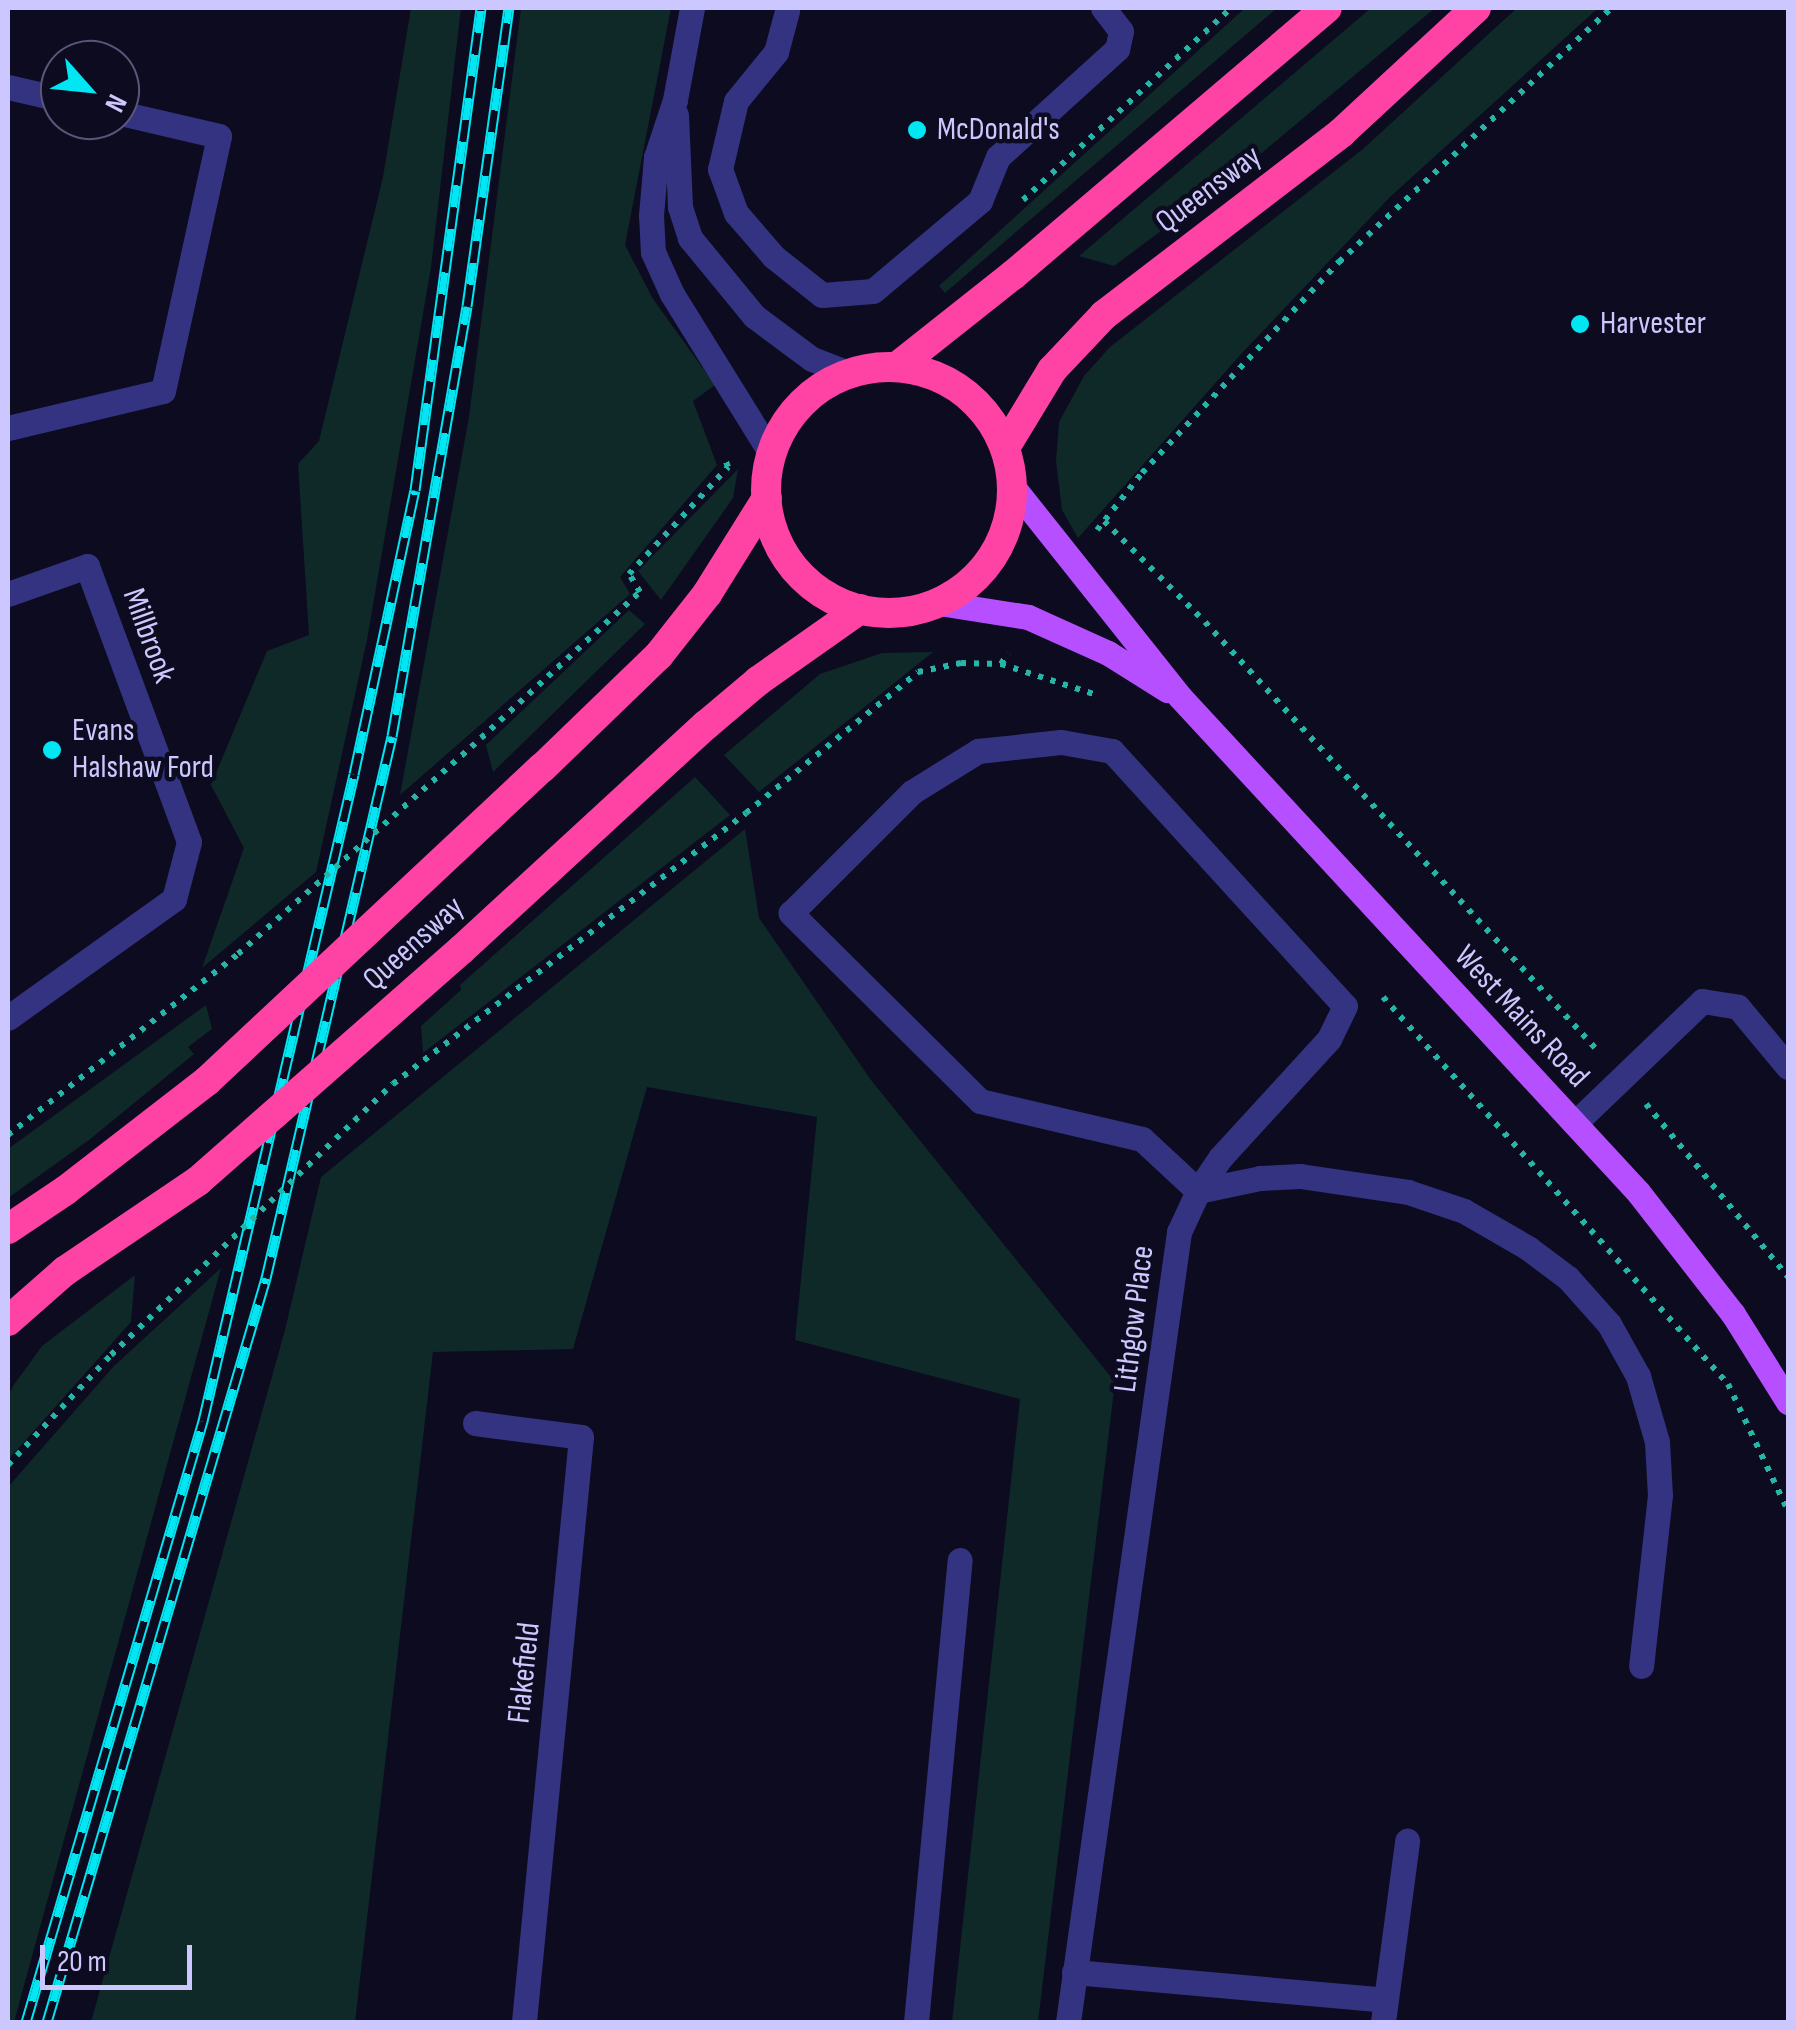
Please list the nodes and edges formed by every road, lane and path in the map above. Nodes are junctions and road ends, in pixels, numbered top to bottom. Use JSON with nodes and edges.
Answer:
{"nodes":[{"id":1,"x":692,"y":8,"type":"edge"},
{"id":2,"x":1103,"y":8,"type":"edge"},
{"id":3,"x":1327,"y":8,"type":"edge"},
{"id":4,"x":1476,"y":8,"type":"edge"},
{"id":5,"x":1611,"y":8,"type":"edge"},
{"id":6,"x":790,"y":9,"type":"edge"},
{"id":7,"x":1124,"y":19,"type":"edge"},
{"id":8,"x":8,"y":87,"type":"edge"},
{"id":9,"x":40,"y":94,"type":"edge"},
{"id":10,"x":675,"y":100,"type":"junction"},
{"id":11,"x":140,"y":118,"type":"edge"},
{"id":12,"x":898,"y":366,"type":"junction"},
{"id":13,"x":848,"y":373,"type":"junction"},
{"id":14,"x":8,"y":428,"type":"edge"},
{"id":15,"x":1006,"y":446,"type":"junction"},
{"id":16,"x":772,"y":455,"type":"junction"},
{"id":17,"x":1013,"y":487,"type":"junction"},
{"id":18,"x":767,"y":498,"type":"junction"},
{"id":19,"x":1104,"y":521,"type":"junction"},
{"id":20,"x":1070,"y":562,"type":"junction"},
{"id":21,"x":640,"y":592,"type":"dead end"},
{"id":22,"x":8,"y":594,"type":"edge"},
{"id":23,"x":939,"y":603,"type":"junction"},
{"id":24,"x":860,"y":609,"type":"junction"},
{"id":25,"x":1028,"y":618,"type":"junction"},
{"id":26,"x":1002,"y":664,"type":"junction"},
{"id":27,"x":1104,"y":697,"type":"dead end"},
{"id":28,"x":1180,"y":697,"type":"junction"},
{"id":29,"x":1376,"y":988,"type":"dead end"},
{"id":30,"x":8,"y":1018,"type":"edge"},
{"id":31,"x":1788,"y":1067,"type":"edge"},
{"id":32,"x":1621,"y":1076,"type":"junction"},
{"id":33,"x":1575,"y":1123,"type":"junction"},
{"id":34,"x":8,"y":1135,"type":"edge"},
{"id":35,"x":1198,"y":1191,"type":"junction"},
{"id":36,"x":8,"y":1228,"type":"edge"},
{"id":37,"x":1788,"y":1277,"type":"edge"},
{"id":38,"x":8,"y":1321,"type":"edge"},
{"id":39,"x":1788,"y":1402,"type":"edge"},
{"id":40,"x":474,"y":1423,"type":"dead end"},
{"id":41,"x":8,"y":1465,"type":"edge"},
{"id":42,"x":1788,"y":1511,"type":"edge"},
{"id":43,"x":960,"y":1560,"type":"dead end"},
{"id":44,"x":1641,"y":1666,"type":"dead end"},
{"id":45,"x":1406,"y":1842,"type":"dead end"},
{"id":46,"x":1074,"y":1972,"type":"junction"},
{"id":47,"x":1384,"y":2011,"type":"edge"},
{"id":48,"x":524,"y":2022,"type":"edge"},
{"id":49,"x":916,"y":2022,"type":"edge"},
{"id":50,"x":1068,"y":2022,"type":"edge"}],
"edges":[{"from":1,"to":10,"type":"street"},
{"from":2,"to":7,"type":"street"},
{"from":3,"to":12,"type":"highway","name":"Queensway"},
{"from":4,"to":15,"type":"highway","name":"Queensway"},
{"from":5,"to":19,"type":"path"},
{"from":6,"to":7,"type":"street"},
{"from":8,"to":9,"type":"street"},
{"from":10,"to":13,"type":"street"},
{"from":10,"to":16,"type":"street"},
{"from":11,"to":14,"type":"street"},
{"from":12,"to":13,"type":"highway"},
{"from":12,"to":15,"type":"highway"},
{"from":13,"to":16,"type":"highway"},
{"from":15,"to":17,"type":"highway"},
{"from":16,"to":18,"type":"highway"},
{"from":17,"to":20,"type":"main road","name":"West Mains Road"},
{"from":17,"to":23,"type":"highway"},
{"from":18,"to":24,"type":"highway"},
{"from":18,"to":36,"type":"highway","name":"Queensway","bridge":true},
{"from":19,"to":20,"type":"path"},
{"from":19,"to":32,"type":"path"},
{"from":20,"to":28,"type":"main road","name":"West Mains Road"},
{"from":21,"to":34,"type":"path","bridge":true},
{"from":22,"to":30,"type":"street","name":"Millbrook"},
{"from":23,"to":24,"type":"highway"},
{"from":23,"to":25,"type":"main road","name":"West Mains Road"},
{"from":24,"to":38,"type":"highway","name":"Queensway","bridge":true},
{"from":25,"to":26,"type":"path"},
{"from":25,"to":28,"type":"main road","name":"West Mains Road"},
{"from":26,"to":27,"type":"path"},
{"from":26,"to":41,"type":"path","bridge":true},
{"from":28,"to":33,"type":"main road","name":"West Mains Road"},
{"from":29,"to":42,"type":"path"},
{"from":31,"to":32,"type":"street"},
{"from":32,"to":33,"type":"street"},
{"from":32,"to":37,"type":"path"},
{"from":33,"to":39,"type":"main road","name":"West Mains Road"},
{"from":35,"to":35,"type":"street","name":"Lithgow Place"},
{"from":35,"to":44,"type":"street"},
{"from":35,"to":46,"type":"street","name":"Lithgow Place"},
{"from":40,"to":48,"type":"street","name":"Flakefield"},
{"from":43,"to":49,"type":"street"},
{"from":45,"to":47,"type":"street"},
{"from":46,"to":47,"type":"street"},
{"from":46,"to":50,"type":"street","name":"Lithgow Place"}]}
